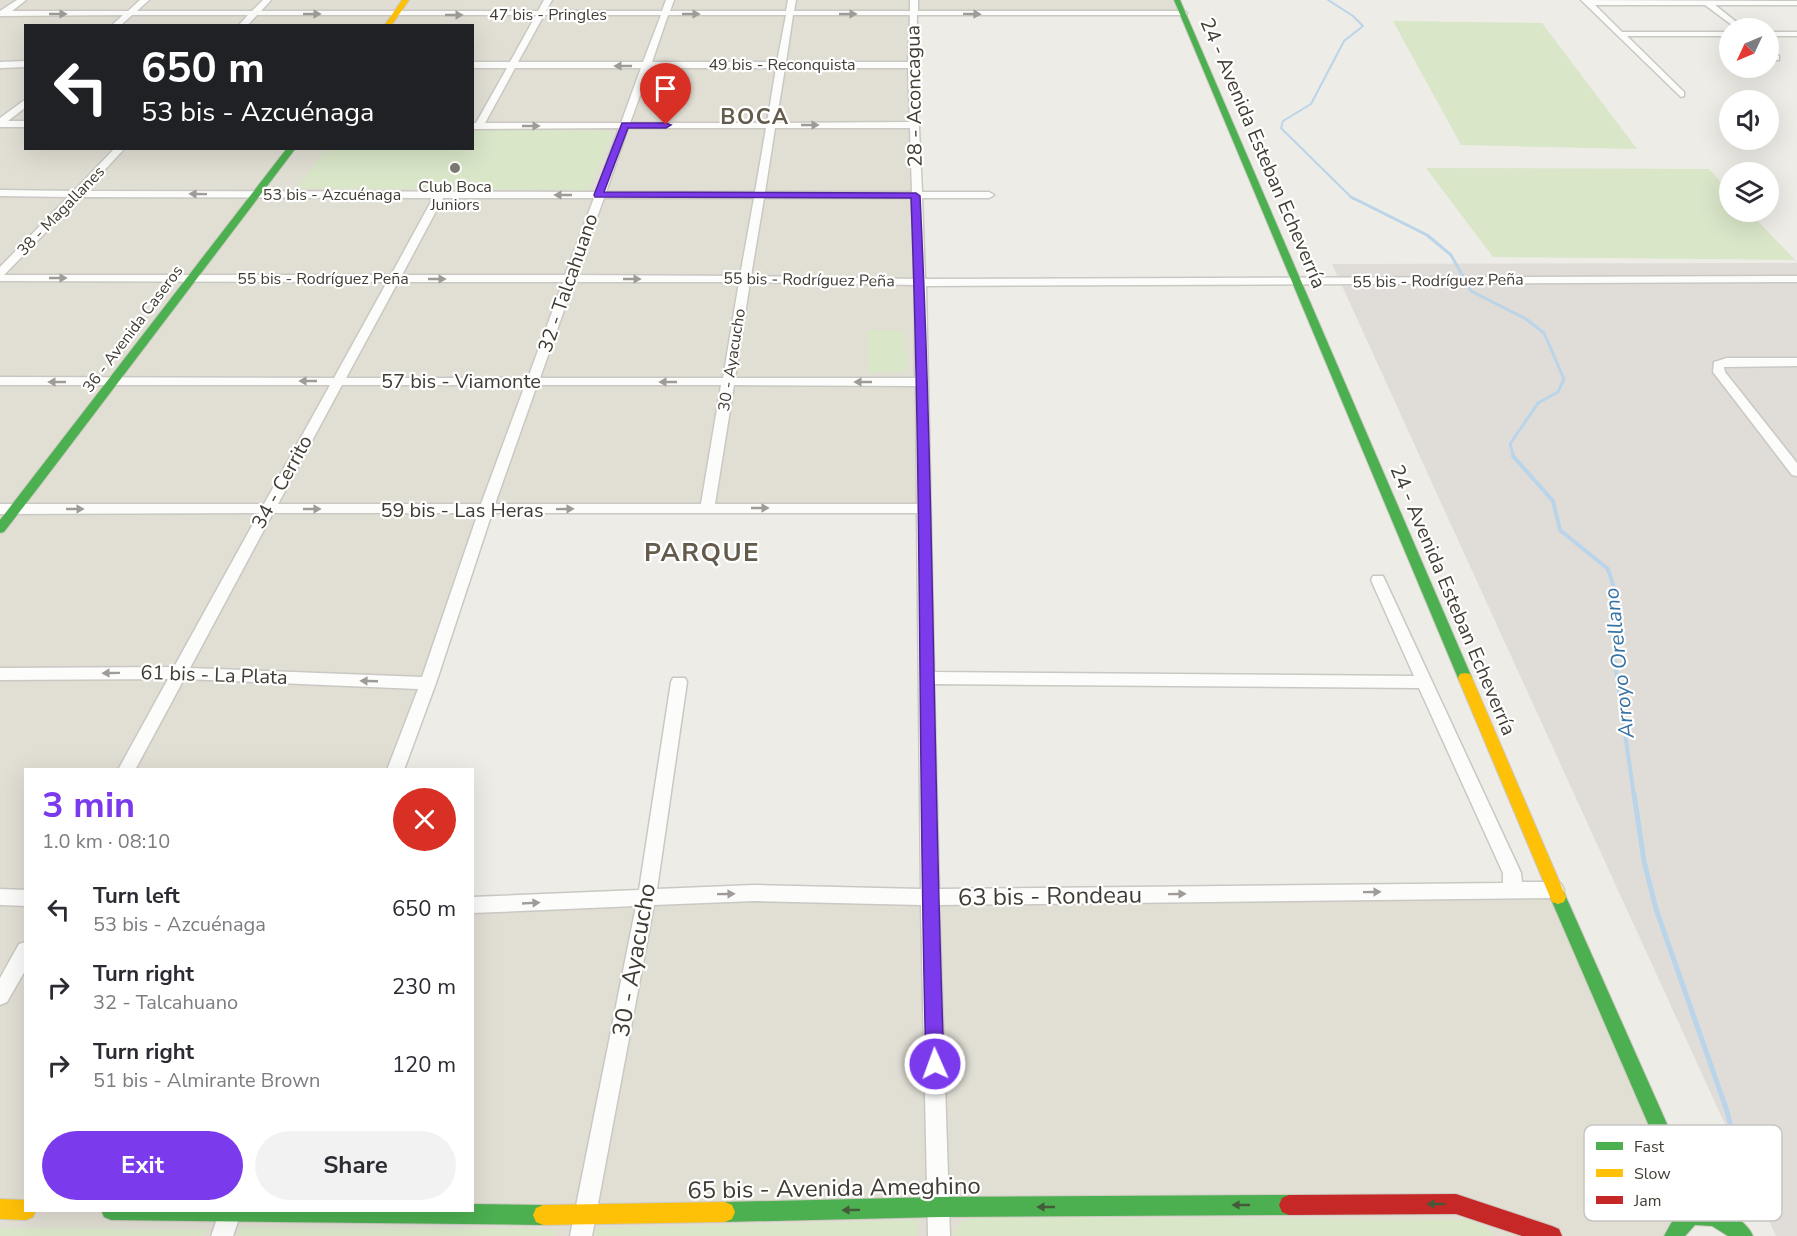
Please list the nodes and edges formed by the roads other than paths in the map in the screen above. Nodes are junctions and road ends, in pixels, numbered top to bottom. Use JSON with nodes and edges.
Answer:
{"nodes":[{"id":1,"x":22,"y":0,"type":"edge"},
{"id":2,"x":145,"y":0,"type":"edge"},
{"id":3,"x":267,"y":0,"type":"edge"},
{"id":4,"x":406,"y":0,"type":"edge"},
{"id":5,"x":548,"y":0,"type":"edge"},
{"id":6,"x":670,"y":0,"type":"edge"},
{"id":7,"x":792,"y":0,"type":"edge"},
{"id":8,"x":914,"y":0,"type":"edge"},
{"id":9,"x":1037,"y":0,"type":"edge"},
{"id":10,"x":1587,"y":2,"type":"edge"},
{"id":11,"x":1707,"y":3,"type":"junction"},
{"id":12,"x":1797,"y":3,"type":"edge"},
{"id":13,"x":1174,"y":8,"type":"edge"},
{"id":14,"x":253,"y":13,"type":"junction"},
{"id":15,"x":1,"y":14,"type":"edge"},
{"id":16,"x":129,"y":14,"type":"junction"},
{"id":17,"x":665,"y":14,"type":"junction"},
{"id":18,"x":789,"y":14,"type":"junction"},
{"id":19,"x":913,"y":14,"type":"junction"},
{"id":20,"x":539,"y":15,"type":"junction"},
{"id":21,"x":1040,"y":15,"type":"junction"},
{"id":22,"x":1727,"y":18,"type":"edge"},
{"id":23,"x":391,"y":20,"type":"edge"},
{"id":24,"x":117,"y":24,"type":"edge"},
{"id":25,"x":244,"y":24,"type":"edge"},
{"id":26,"x":1619,"y":34,"type":"junction"},
{"id":27,"x":1719,"y":34,"type":"edge"},
{"id":28,"x":1779,"y":34,"type":"edge"},
{"id":29,"x":1797,"y":34,"type":"edge"},
{"id":30,"x":0,"y":64,"type":"edge"},
{"id":31,"x":24,"y":64,"type":"edge"},
{"id":32,"x":474,"y":65,"type":"edge"},
{"id":33,"x":510,"y":65,"type":"junction"},
{"id":34,"x":780,"y":65,"type":"junction"},
{"id":35,"x":912,"y":65,"type":"junction"},
{"id":36,"x":645,"y":66,"type":"junction"},
{"id":37,"x":1681,"y":94,"type":"dead end"},
{"id":38,"x":24,"y":104,"type":"edge"},
{"id":39,"x":0,"y":123,"type":"edge"},
{"id":40,"x":24,"y":124,"type":"edge"},
{"id":41,"x":625,"y":125,"type":"junction"},
{"id":42,"x":771,"y":125,"type":"junction"},
{"id":43,"x":915,"y":125,"type":"junction"},
{"id":44,"x":476,"y":126,"type":"edge"},
{"id":45,"x":120,"y":150,"type":"edge"},
{"id":46,"x":290,"y":150,"type":"edge"},
{"id":47,"x":0,"y":193,"type":"edge"},
{"id":48,"x":79,"y":193,"type":"junction"},
{"id":49,"x":256,"y":195,"type":"junction"},
{"id":50,"x":440,"y":195,"type":"junction"},
{"id":51,"x":599,"y":195,"type":"junction"},
{"id":52,"x":758,"y":195,"type":"junction"},
{"id":53,"x":989,"y":195,"type":"dead end"},
{"id":54,"x":916,"y":196,"type":"junction"},
{"id":55,"x":0,"y":273,"type":"edge"},
{"id":56,"x":0,"y":278,"type":"edge"},
{"id":57,"x":190,"y":279,"type":"junction"},
{"id":58,"x":395,"y":279,"type":"junction"},
{"id":59,"x":744,"y":279,"type":"junction"},
{"id":60,"x":1797,"y":279,"type":"edge"},
{"id":61,"x":569,"y":280,"type":"junction"},
{"id":62,"x":920,"y":282,"type":"junction"},
{"id":63,"x":1296,"y":283,"type":"junction"},
{"id":64,"x":1797,"y":362,"type":"edge"},
{"id":65,"x":339,"y":380,"type":"junction"},
{"id":66,"x":0,"y":381,"type":"edge"},
{"id":67,"x":534,"y":381,"type":"junction"},
{"id":68,"x":115,"y":382,"type":"junction"},
{"id":69,"x":730,"y":382,"type":"junction"},
{"id":70,"x":921,"y":382,"type":"junction"},
{"id":71,"x":1797,"y":472,"type":"edge"},
{"id":72,"x":707,"y":508,"type":"junction"},
{"id":73,"x":923,"y":508,"type":"junction"},
{"id":74,"x":0,"y":509,"type":"edge"},
{"id":75,"x":16,"y":509,"type":"junction"},
{"id":76,"x":267,"y":509,"type":"junction"},
{"id":77,"x":486,"y":510,"type":"junction"},
{"id":78,"x":0,"y":529,"type":"edge"},
{"id":79,"x":1378,"y":580,"type":"dead end"},
{"id":80,"x":178,"y":673,"type":"junction"},
{"id":81,"x":0,"y":674,"type":"edge"},
{"id":82,"x":926,"y":678,"type":"junction"},
{"id":83,"x":679,"y":682,"type":"dead end"},
{"id":84,"x":1424,"y":682,"type":"junction"},
{"id":85,"x":428,"y":683,"type":"junction"},
{"id":86,"x":127,"y":768,"type":"edge"},
{"id":87,"x":396,"y":768,"type":"edge"},
{"id":88,"x":1513,"y":890,"type":"junction"},
{"id":89,"x":1555,"y":890,"type":"junction"},
{"id":90,"x":647,"y":896,"type":"junction"},
{"id":91,"x":0,"y":897,"type":"edge"},
{"id":92,"x":930,"y":897,"type":"junction"},
{"id":93,"x":24,"y":898,"type":"edge"},
{"id":94,"x":474,"y":905,"type":"edge"},
{"id":95,"x":24,"y":954,"type":"edge"},
{"id":96,"x":0,"y":996,"type":"edge"},
{"id":97,"x":1659,"y":1125,"type":"edge"},
{"id":98,"x":940,"y":1207,"type":"junction"},
{"id":99,"x":1468,"y":1207,"type":"junction"},
{"id":100,"x":0,"y":1209,"type":"edge"},
{"id":101,"x":24,"y":1210,"type":"edge"},
{"id":102,"x":231,"y":1212,"type":"edge"},
{"id":103,"x":302,"y":1212,"type":"edge"},
{"id":104,"x":586,"y":1216,"type":"junction"},
{"id":105,"x":1681,"y":1221,"type":"edge"},
{"id":106,"x":1724,"y":1221,"type":"edge"},
{"id":107,"x":1499,"y":1232,"type":"dead end"},
{"id":108,"x":222,"y":1236,"type":"edge"},
{"id":109,"x":581,"y":1236,"type":"edge"},
{"id":110,"x":939,"y":1236,"type":"edge"},
{"id":111,"x":1552,"y":1236,"type":"edge"},
{"id":112,"x":1674,"y":1236,"type":"edge"},
{"id":113,"x":1743,"y":1236,"type":"edge"}],
"edges":[{"from":1,"to":15,"type":"street"},
{"from":2,"to":16,"type":"street"},
{"from":3,"to":14,"type":"street"},
{"from":4,"to":23,"type":"main road"},
{"from":5,"to":20,"type":"street"},
{"from":6,"to":17,"type":"street","name":"32 - Talcahuano"},
{"from":7,"to":18,"type":"street","name":"30 - Ayacucho"},
{"from":8,"to":19,"type":"street","name":"28 - Aconcagua"},
{"from":9,"to":21,"type":"street"},
{"from":10,"to":11,"type":"street"},
{"from":10,"to":26,"type":"street"},
{"from":11,"to":12,"type":"street"},
{"from":11,"to":22,"type":"street"},
{"from":13,"to":21,"type":"street","name":"47 bis - Pringles"},
{"from":13,"to":63,"type":"main road","name":"24 - Avenida Esteban Echeverría"},
{"from":14,"to":16,"type":"street","name":"47 bis - Pringles"},
{"from":14,"to":23,"type":"street","name":"47 bis - Pringles","one_way":true},
{"from":14,"to":25,"type":"street"},
{"from":15,"to":16,"type":"street","name":"47 bis - Pringles","one_way":true},
{"from":16,"to":24,"type":"street"},
{"from":17,"to":18,"type":"street","name":"47 bis - Pringles","one_way":true},
{"from":17,"to":20,"type":"street","name":"47 bis - Pringles"},
{"from":17,"to":36,"type":"street","name":"32 - Talcahuano"},
{"from":18,"to":19,"type":"street","name":"47 bis - Pringles","one_way":true},
{"from":18,"to":34,"type":"street","name":"30 - Ayacucho"},
{"from":19,"to":21,"type":"street","name":"47 bis - Pringles","one_way":true},
{"from":19,"to":35,"type":"street","name":"28 - Aconcagua"},
{"from":23,"to":20,"type":"street","name":"47 bis - Pringles","one_way":true},
{"from":20,"to":33,"type":"street"},
{"from":26,"to":27,"type":"street"},
{"from":26,"to":37,"type":"street"},
{"from":28,"to":29,"type":"street"},
{"from":30,"to":31,"type":"street"},
{"from":32,"to":33,"type":"street","name":"49 bis - Reconquista"},
{"from":36,"to":33,"type":"street","name":"49 bis - Reconquista","one_way":true},
{"from":33,"to":44,"type":"street"},
{"from":34,"to":35,"type":"street","name":"49 bis - Reconquista"},
{"from":34,"to":36,"type":"street","name":"49 bis - Reconquista"},
{"from":34,"to":42,"type":"street","name":"30 - Ayacucho"},
{"from":35,"to":43,"type":"street","name":"28 - Aconcagua"},
{"from":36,"to":41,"type":"street","name":"32 - Talcahuano"},
{"from":38,"to":39,"type":"street"},
{"from":39,"to":40,"type":"street"},
{"from":41,"to":42,"type":"street"},
{"from":44,"to":41,"type":"street","one_way":true},
{"from":41,"to":51,"type":"street","name":"32 - Talcahuano"},
{"from":42,"to":43,"type":"street","one_way":true},
{"from":42,"to":52,"type":"street","name":"30 - Ayacucho"},
{"from":43,"to":54,"type":"street","name":"28 - Aconcagua"},
{"from":45,"to":48,"type":"street","name":"38 - Magallanes"},
{"from":46,"to":49,"type":"main road","name":"36 - Avenida Caseros"},
{"from":47,"to":48,"type":"street","name":"53 bis - Azcuénaga"},
{"from":49,"to":48,"type":"street","name":"53 bis - Azcuénaga","one_way":true},
{"from":48,"to":55,"type":"street","name":"38 - Magallanes"},
{"from":49,"to":50,"type":"street","name":"53 bis - Azcuénaga"},
{"from":49,"to":57,"type":"main road","name":"36 - Avenida Caseros"},
{"from":51,"to":50,"type":"street","name":"53 bis - Azcuénaga","one_way":true},
{"from":50,"to":58,"type":"street","name":"34 - Cerrito"},
{"from":51,"to":52,"type":"street","name":"53 bis - Azcuénaga"},
{"from":51,"to":61,"type":"street","name":"32 - Talcahuano"},
{"from":52,"to":54,"type":"street","name":"53 bis - Azcuénaga"},
{"from":52,"to":59,"type":"street","name":"30 - Ayacucho"},
{"from":53,"to":54,"type":"street","name":"53 bis - Azcuénaga"},
{"from":54,"to":62,"type":"street","name":"28 - Aconcagua"},
{"from":56,"to":57,"type":"street","name":"55 bis - Rodríguez Peña","one_way":true},
{"from":57,"to":58,"type":"street","name":"55 bis - Rodríguez Peña"},
{"from":57,"to":68,"type":"main road","name":"36 - Avenida Caseros"},
{"from":58,"to":61,"type":"street","name":"55 bis - Rodríguez Peña","one_way":true},
{"from":58,"to":65,"type":"street","name":"34 - Cerrito"},
{"from":61,"to":59,"type":"street","name":"55 bis - Rodríguez Peña","one_way":true},
{"from":59,"to":62,"type":"street","name":"55 bis - Rodríguez Peña"},
{"from":59,"to":69,"type":"street","name":"30 - Ayacucho"},
{"from":60,"to":63,"type":"street","name":"55 bis - Rodríguez Peña"},
{"from":61,"to":67,"type":"street","name":"32 - Talcahuano"},
{"from":62,"to":63,"type":"street","name":"55 bis - Rodríguez Peña"},
{"from":62,"to":70,"type":"street","name":"28 - Aconcagua"},
{"from":63,"to":89,"type":"main road","name":"24 - Avenida Esteban Echeverría"},
{"from":64,"to":71,"type":"street"},
{"from":65,"to":67,"type":"street","name":"57 bis - Viamonte"},
{"from":65,"to":68,"type":"street","name":"57 bis - Viamonte","one_way":true},
{"from":65,"to":76,"type":"street","name":"34 - Cerrito"},
{"from":68,"to":66,"type":"street","name":"57 bis - Viamonte","one_way":true},
{"from":69,"to":67,"type":"street","name":"57 bis - Viamonte","one_way":true},
{"from":67,"to":77,"type":"street","name":"32 - Talcahuano"},
{"from":68,"to":75,"type":"main road","name":"36 - Avenida Caseros"},
{"from":70,"to":69,"type":"street","name":"57 bis - Viamonte","one_way":true},
{"from":69,"to":72,"type":"street","name":"30 - Ayacucho"},
{"from":70,"to":73,"type":"street","name":"28 - Aconcagua"},
{"from":72,"to":73,"type":"street","name":"59 bis - Las Heras","one_way":true},
{"from":77,"to":72,"type":"street","name":"59 bis - Las Heras","one_way":true},
{"from":73,"to":82,"type":"street","name":"28 - Aconcagua"},
{"from":74,"to":75,"type":"street","name":"59 bis - Las Heras"},
{"from":75,"to":76,"type":"street","name":"59 bis - Las Heras","one_way":true},
{"from":75,"to":78,"type":"main road","name":"36 - Avenida Caseros"},
{"from":76,"to":77,"type":"street","name":"59 bis - Las Heras","one_way":true},
{"from":76,"to":80,"type":"street","name":"34 - Cerrito"},
{"from":77,"to":85,"type":"street","name":"32 - Talcahuano"},
{"from":79,"to":84,"type":"street"},
{"from":80,"to":81,"type":"street","name":"61 bis - La Plata","one_way":true},
{"from":85,"to":80,"type":"street","name":"61 bis - La Plata","one_way":true},
{"from":80,"to":86,"type":"street","name":"34 - Cerrito"},
{"from":82,"to":84,"type":"street"},
{"from":82,"to":92,"type":"street","name":"28 - Aconcagua"},
{"from":83,"to":90,"type":"street","name":"30 - Ayacucho"},
{"from":84,"to":88,"type":"street"},
{"from":85,"to":87,"type":"street","name":"32 - Talcahuano"},
{"from":88,"to":89,"type":"street","name":"63 bis - Rondeau"},
{"from":92,"to":88,"type":"street","name":"63 bis - Rondeau","one_way":true},
{"from":89,"to":97,"type":"main road","name":"24 - Avenida Esteban Echeverría"},
{"from":90,"to":92,"type":"street","name":"63 bis - Rondeau","one_way":true},
{"from":94,"to":90,"type":"street","name":"63 bis - Rondeau","one_way":true},
{"from":90,"to":104,"type":"street","name":"30 - Ayacucho"},
{"from":91,"to":93,"type":"street"},
{"from":92,"to":98,"type":"street","name":"28 - Aconcagua"},
{"from":95,"to":96,"type":"street"},
{"from":99,"to":98,"type":"main road","name":"65 bis - Avenida Ameghino","one_way":true},
{"from":98,"to":104,"type":"main road","name":"65 bis - Avenida Ameghino","one_way":true},
{"from":98,"to":110,"type":"street","name":"28 - Aconcagua"},
{"from":99,"to":107,"type":"main road"},
{"from":99,"to":111,"type":"main road","name":"65 bis - Avenida Ameghino"},
{"from":100,"to":101,"type":"main road"},
{"from":102,"to":108,"type":"street"},
{"from":103,"to":104,"type":"main road","name":"65 bis - Avenida Ameghino"},
{"from":104,"to":109,"type":"street","name":"30 - Ayacucho"},
{"from":105,"to":112,"type":"main road"},
{"from":106,"to":113,"type":"main road"}]}
